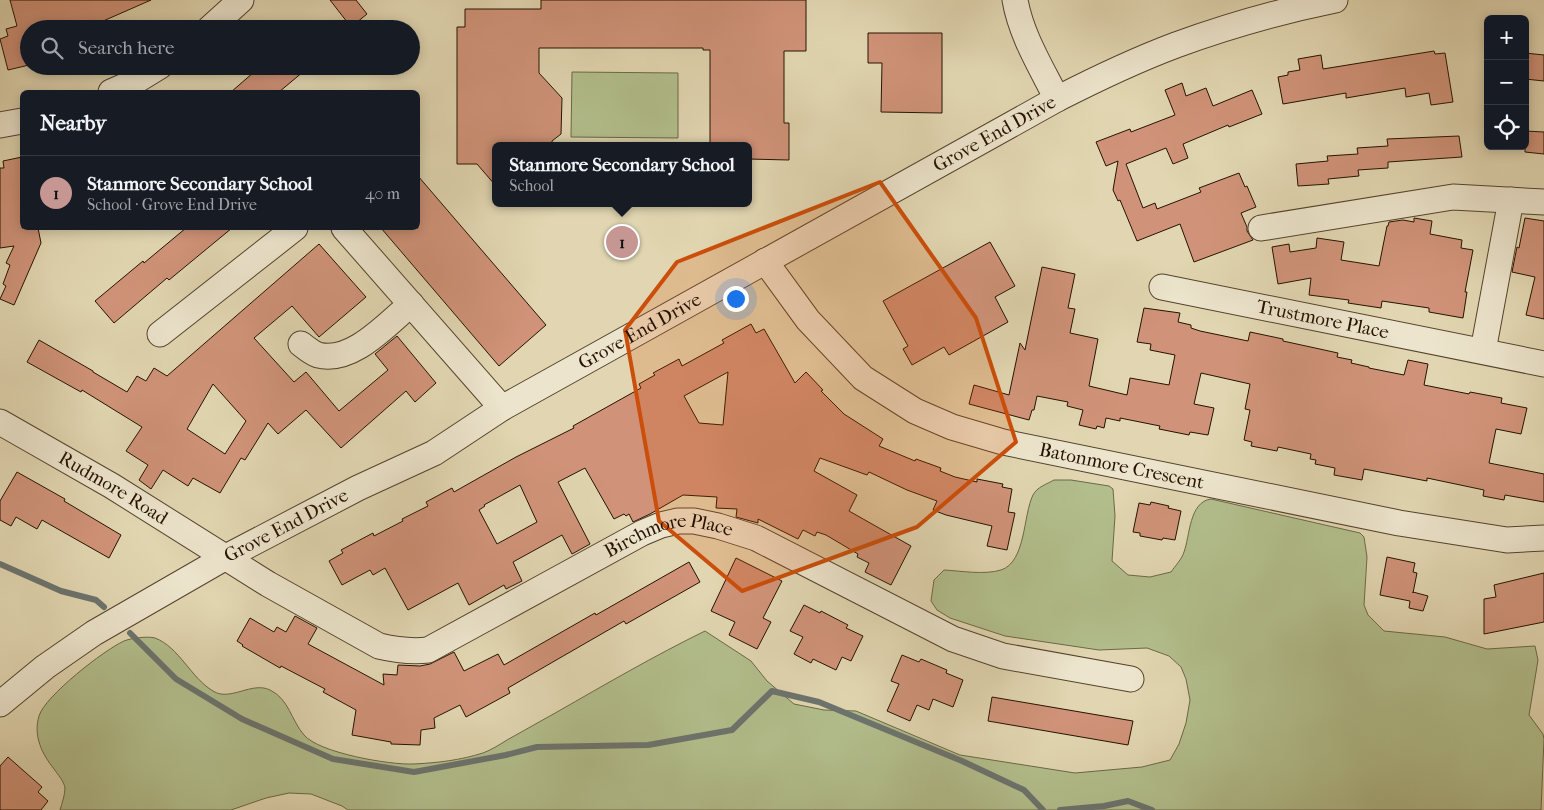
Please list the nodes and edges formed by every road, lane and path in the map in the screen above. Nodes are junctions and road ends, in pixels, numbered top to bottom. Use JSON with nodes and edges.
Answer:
{"nodes":[{"id":1,"x":1015,"y":0,"type":"edge"},
{"id":2,"x":1335,"y":0,"type":"edge"},
{"id":3,"x":234,"y":2,"type":"edge"},
{"id":4,"x":217,"y":20,"type":"edge"},
{"id":5,"x":145,"y":75,"type":"edge"},
{"id":6,"x":116,"y":90,"type":"edge"},
{"id":7,"x":1057,"y":99,"type":"junction"},
{"id":8,"x":20,"y":121,"type":"edge"},
{"id":9,"x":0,"y":125,"type":"edge"},
{"id":10,"x":1511,"y":200,"type":"junction"},
{"id":11,"x":1544,"y":202,"type":"edge"},
{"id":12,"x":1261,"y":228,"type":"dead end"},
{"id":13,"x":292,"y":230,"type":"edge"},
{"id":14,"x":346,"y":230,"type":"edge"},
{"id":15,"x":765,"y":260,"type":"junction"},
{"id":16,"x":1162,"y":287,"type":"dead end"},
{"id":17,"x":411,"y":304,"type":"junction"},
{"id":18,"x":160,"y":334,"type":"dead end"},
{"id":19,"x":301,"y":344,"type":"dead end"},
{"id":20,"x":1483,"y":351,"type":"junction"},
{"id":21,"x":1544,"y":364,"type":"edge"},
{"id":22,"x":502,"y":408,"type":"junction"},
{"id":23,"x":0,"y":422,"type":"edge"},
{"id":24,"x":1544,"y":538,"type":"edge"},
{"id":25,"x":226,"y":557,"type":"junction"},
{"id":26,"x":1131,"y":679,"type":"dead end"},
{"id":27,"x":0,"y":704,"type":"edge"}],
"edges":[{"from":1,"to":7,"type":"street"},
{"from":2,"to":7,"type":"street","name":"Grove End Drive"},
{"from":3,"to":4,"type":"street"},
{"from":5,"to":6,"type":"street"},
{"from":7,"to":15,"type":"street","name":"Grove End Drive"},
{"from":8,"to":9,"type":"street"},
{"from":10,"to":11,"type":"street"},
{"from":10,"to":12,"type":"street"},
{"from":10,"to":20,"type":"street"},
{"from":13,"to":18,"type":"street"},
{"from":14,"to":17,"type":"street"},
{"from":15,"to":22,"type":"street","name":"Grove End Drive"},
{"from":15,"to":24,"type":"street","name":"Batonmore Crescent"},
{"from":16,"to":20,"type":"street","name":"Trustmore Place"},
{"from":17,"to":19,"type":"street"},
{"from":17,"to":22,"type":"street"},
{"from":20,"to":21,"type":"street","name":"Trustmore Place"},
{"from":22,"to":25,"type":"street","name":"Grove End Drive"},
{"from":23,"to":25,"type":"street","name":"Rudmore Road"},
{"from":25,"to":26,"type":"street","name":"Birchmore Place"},
{"from":25,"to":27,"type":"street","name":"Grove End Drive"}]}
